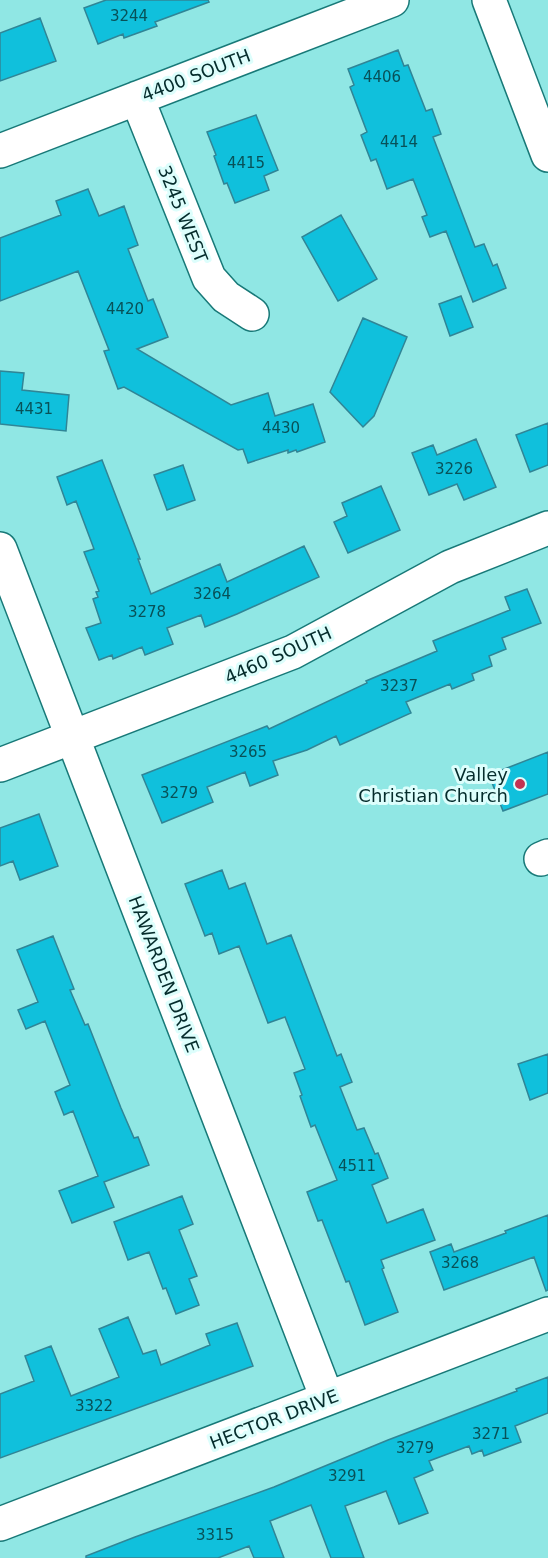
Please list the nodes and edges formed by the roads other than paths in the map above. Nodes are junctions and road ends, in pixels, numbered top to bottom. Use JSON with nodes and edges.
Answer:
{"nodes":[{"id":1,"x":392,"y":0,"type":"edge"},
{"id":2,"x":489,"y":0,"type":"edge"},
{"id":3,"x":137,"y":98,"type":"junction"},
{"id":4,"x":546,"y":141,"type":"edge"},
{"id":5,"x":0,"y":150,"type":"edge"},
{"id":6,"x":252,"y":314,"type":"dead end"},
{"id":7,"x":548,"y":528,"type":"edge"},
{"id":8,"x":0,"y":549,"type":"edge"},
{"id":9,"x":72,"y":737,"type":"junction"},
{"id":10,"x":0,"y":765,"type":"edge"},
{"id":11,"x":548,"y":1314,"type":"edge"},
{"id":12,"x":327,"y":1398,"type":"junction"},
{"id":13,"x":0,"y":1524,"type":"edge"}],
"edges":[{"from":1,"to":3,"type":"street","name":"4400 SOUTH"},
{"from":2,"to":4,"type":"street"},
{"from":3,"to":5,"type":"street","name":"4400 SOUTH"},
{"from":3,"to":6,"type":"street","name":"3245 WEST"},
{"from":7,"to":9,"type":"street","name":"4460 SOUTH"},
{"from":8,"to":9,"type":"street","name":"HAWARDEN DRIVE"},
{"from":9,"to":10,"type":"street","name":"4460 SOUTH"},
{"from":9,"to":12,"type":"street","name":"HAWARDEN DRIVE"},
{"from":11,"to":12,"type":"street","name":"HECTOR DRIVE"},
{"from":12,"to":13,"type":"street","name":"HECTOR DRIVE"}]}
